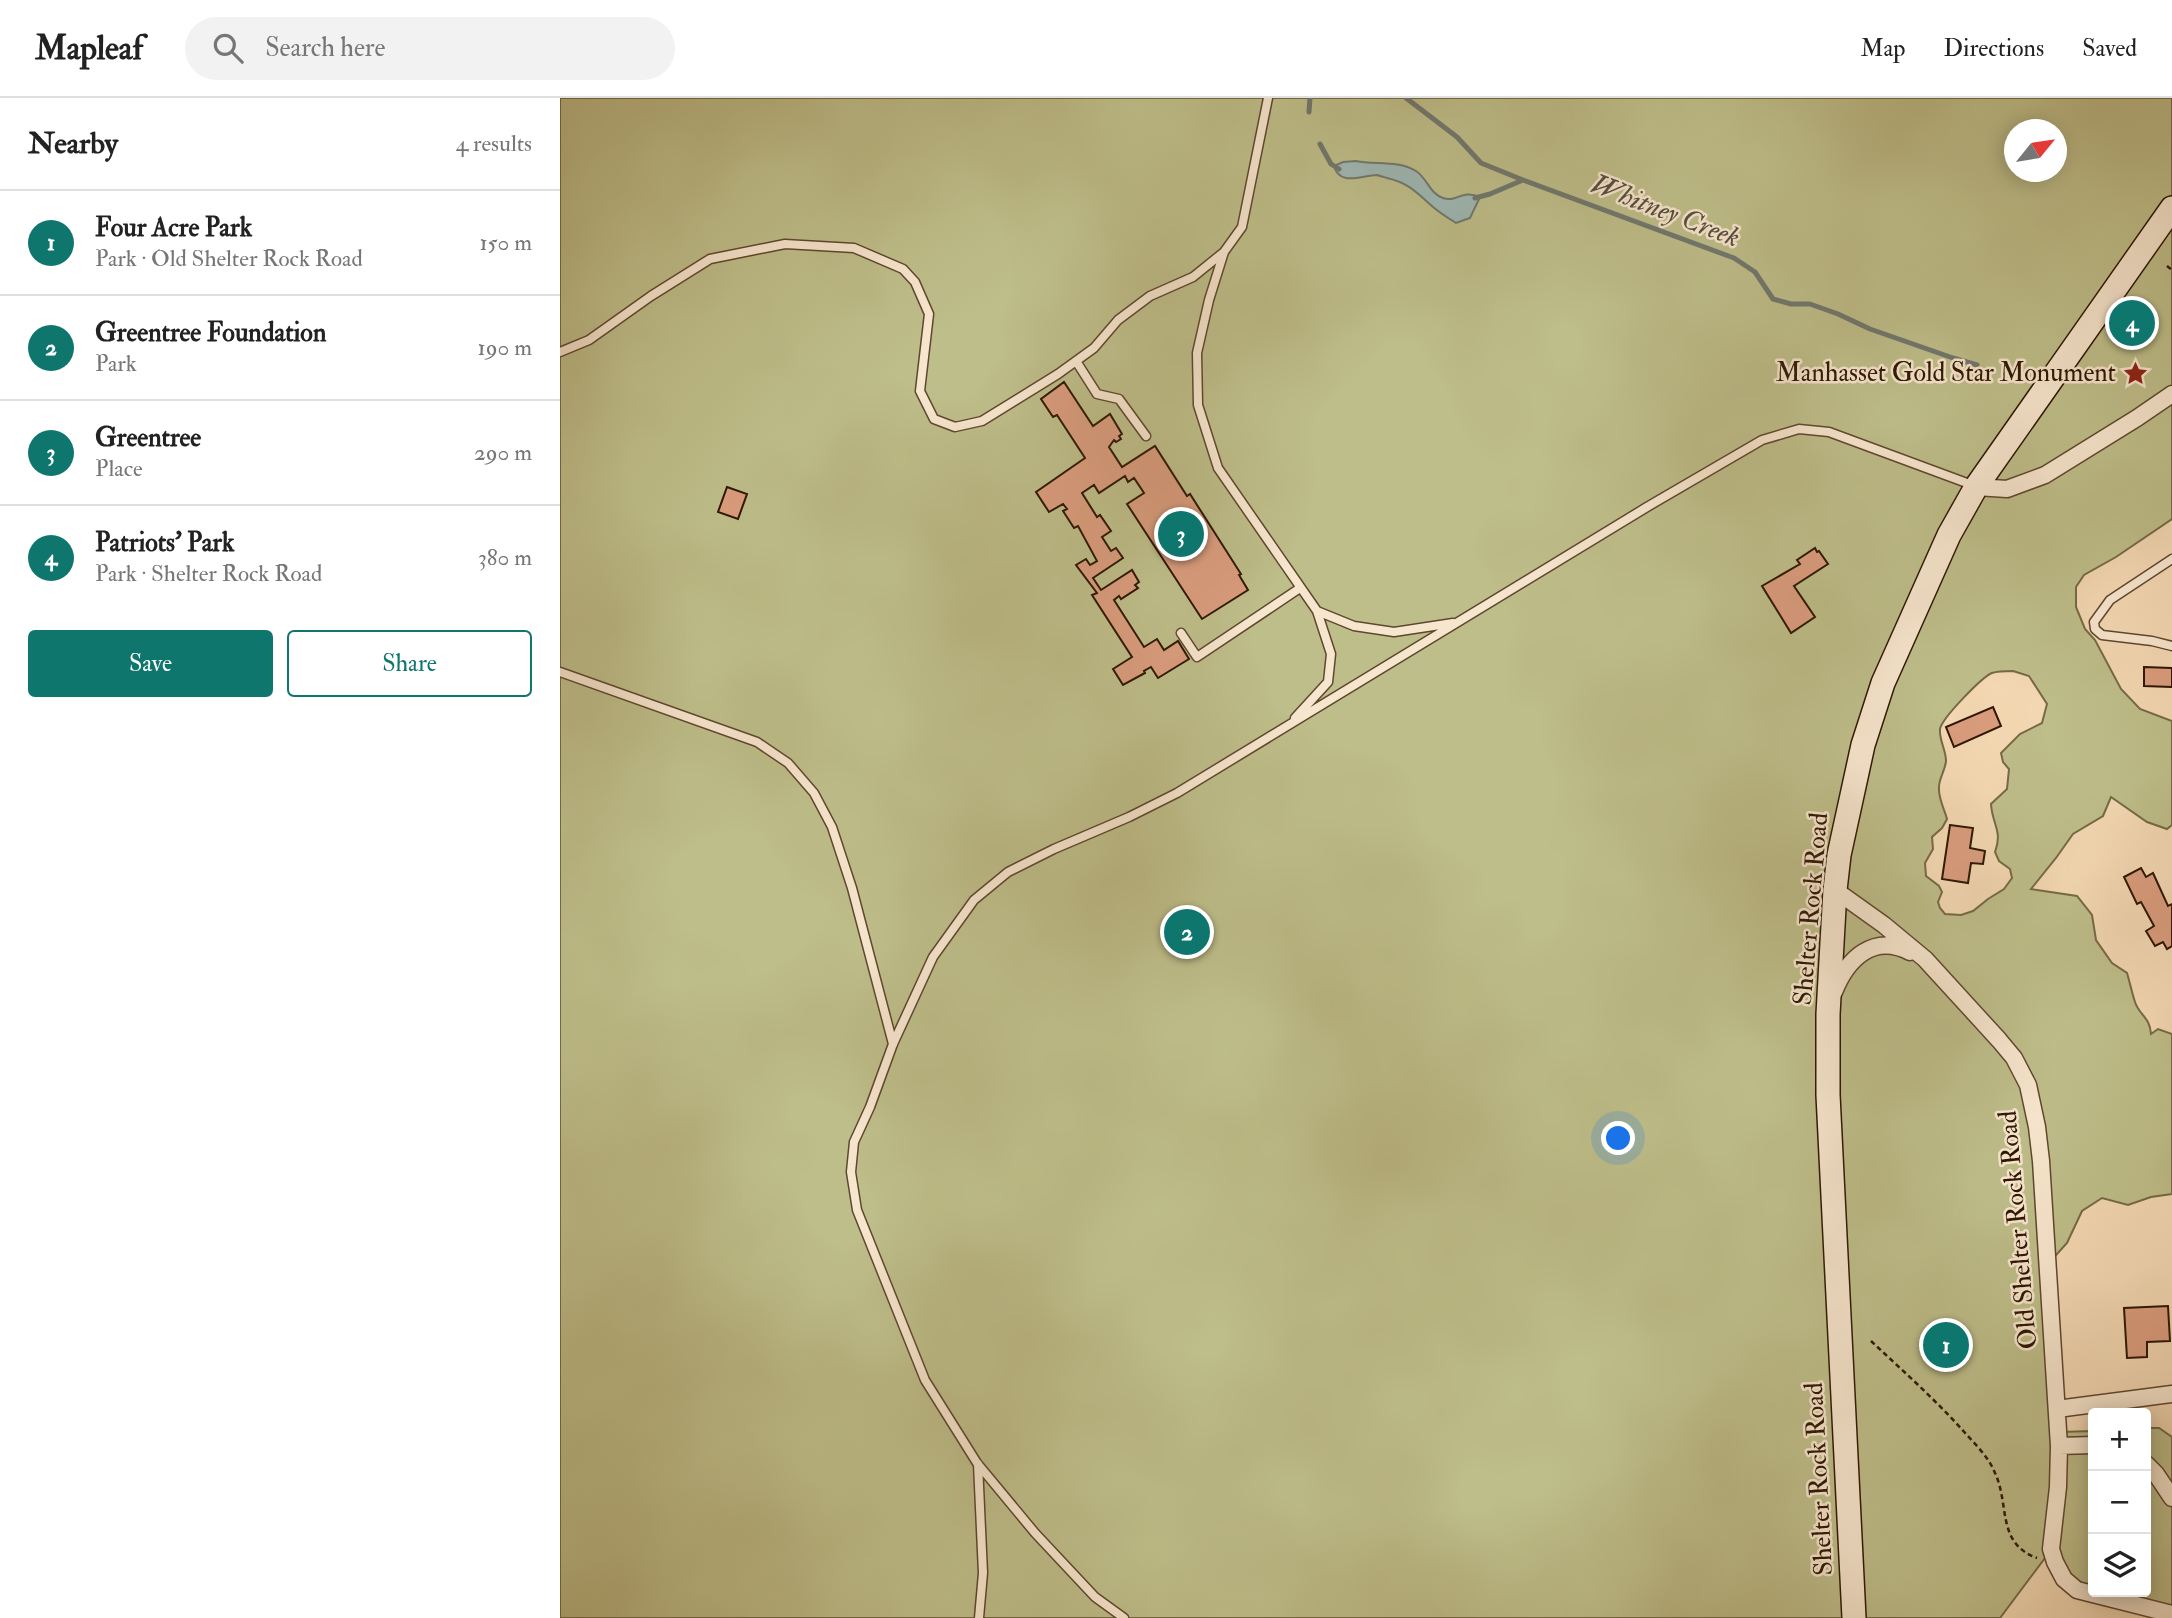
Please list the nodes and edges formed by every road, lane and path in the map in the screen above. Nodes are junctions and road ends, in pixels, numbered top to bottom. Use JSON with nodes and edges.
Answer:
{"nodes":[{"id":1,"x":1268,"y":98,"type":"edge"},
{"id":2,"x":2172,"y":208,"type":"edge"},
{"id":3,"x":1224,"y":252,"type":"junction"},
{"id":4,"x":2166,"y":266,"type":"dead end"},
{"id":5,"x":2172,"y":270,"type":"edge"},
{"id":6,"x":560,"y":352,"type":"edge"},
{"id":7,"x":1076,"y":361,"type":"junction"},
{"id":8,"x":2172,"y":394,"type":"edge"},
{"id":9,"x":1146,"y":436,"type":"dead end"},
{"id":10,"x":1976,"y":486,"type":"junction"},
{"id":11,"x":2172,"y":559,"type":"edge"},
{"id":12,"x":1300,"y":587,"type":"junction"},
{"id":13,"x":1317,"y":611,"type":"junction"},
{"id":14,"x":1458,"y":622,"type":"junction"},
{"id":15,"x":1181,"y":634,"type":"dead end"},
{"id":16,"x":2172,"y":646,"type":"edge"},
{"id":17,"x":560,"y":672,"type":"edge"},
{"id":18,"x":1287,"y":726,"type":"junction"},
{"id":19,"x":1835,"y":890,"type":"junction"},
{"id":20,"x":1925,"y":959,"type":"junction"},
{"id":21,"x":1828,"y":1014,"type":"junction"},
{"id":22,"x":893,"y":1044,"type":"junction"},
{"id":23,"x":1871,"y":1341,"type":"dead end"},
{"id":24,"x":2172,"y":1394,"type":"edge"},
{"id":25,"x":2057,"y":1409,"type":"junction"},
{"id":26,"x":2059,"y":1446,"type":"junction"},
{"id":27,"x":2088,"y":1446,"type":"edge"},
{"id":28,"x":978,"y":1462,"type":"junction"},
{"id":29,"x":2151,"y":1469,"type":"edge"},
{"id":30,"x":2172,"y":1498,"type":"edge"},
{"id":31,"x":2055,"y":1563,"type":"junction"},
{"id":32,"x":2172,"y":1614,"type":"edge"},
{"id":33,"x":979,"y":1618,"type":"edge"},
{"id":34,"x":1125,"y":1618,"type":"edge"},
{"id":35,"x":1854,"y":1618,"type":"edge"}],
"edges":[{"from":1,"to":3,"type":"lane"},
{"from":2,"to":10,"type":"main road","name":"Shelter Rock Road"},
{"from":3,"to":7,"type":"lane"},
{"from":3,"to":12,"type":"lane"},
{"from":4,"to":5,"type":"path"},
{"from":6,"to":7,"type":"lane"},
{"from":7,"to":9,"type":"lane"},
{"from":8,"to":10,"type":"street"},
{"from":10,"to":14,"type":"lane"},
{"from":10,"to":19,"type":"main road","name":"Shelter Rock Road"},
{"from":11,"to":16,"type":"lane"},
{"from":12,"to":13,"type":"lane"},
{"from":12,"to":15,"type":"lane"},
{"from":13,"to":14,"type":"lane"},
{"from":13,"to":18,"type":"lane"},
{"from":14,"to":18,"type":"lane"},
{"from":17,"to":22,"type":"lane"},
{"from":18,"to":22,"type":"lane"},
{"from":19,"to":20,"type":"street","name":"Old Shelter Rock Road"},
{"from":19,"to":21,"type":"main road","name":"Shelter Rock Road"},
{"from":20,"to":21,"type":"street"},
{"from":20,"to":25,"type":"street","name":"Old Shelter Rock Road"},
{"from":21,"to":35,"type":"main road","name":"Shelter Rock Road"},
{"from":22,"to":28,"type":"lane"},
{"from":23,"to":31,"type":"path"},
{"from":24,"to":25,"type":"street"},
{"from":25,"to":26,"type":"street","name":"Old Shelter Rock Road"},
{"from":26,"to":27,"type":"street"},
{"from":26,"to":31,"type":"street","name":"Old Shelter Rock Road"},
{"from":28,"to":33,"type":"lane"},
{"from":28,"to":34,"type":"lane"},
{"from":29,"to":30,"type":"street"},
{"from":31,"to":32,"type":"street"}]}
